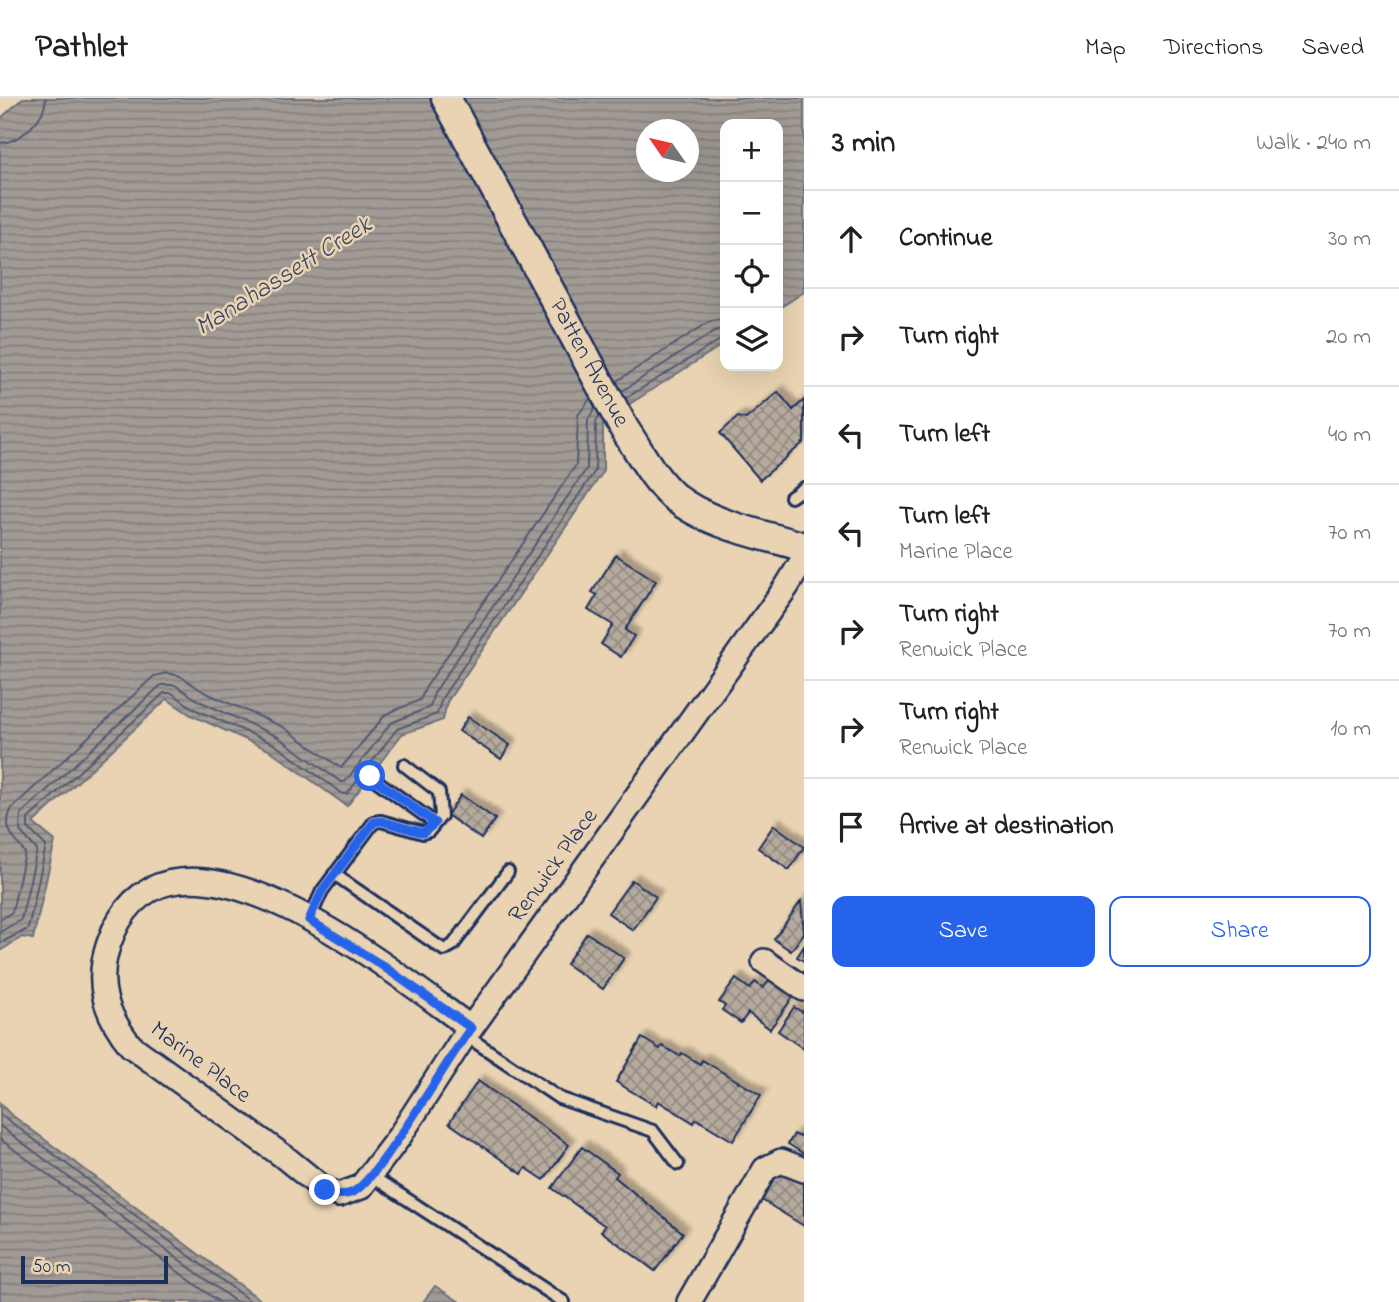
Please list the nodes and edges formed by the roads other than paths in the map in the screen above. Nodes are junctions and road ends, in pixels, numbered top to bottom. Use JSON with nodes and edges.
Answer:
{"nodes":[{"id":1,"x":446,"y":98,"type":"edge"},
{"id":2,"x":804,"y":488,"type":"edge"},
{"id":3,"x":790,"y":497,"type":"dead end"},
{"id":4,"x":804,"y":547,"type":"edge"},
{"id":5,"x":804,"y":558,"type":"edge"},
{"id":6,"x":404,"y":765,"type":"dead end"},
{"id":7,"x":370,"y":776,"type":"dead end"},
{"id":8,"x":435,"y":823,"type":"junction"},
{"id":9,"x":508,"y":872,"type":"dead end"},
{"id":10,"x":334,"y":874,"type":"junction"},
{"id":11,"x":309,"y":920,"type":"junction"},
{"id":12,"x":764,"y":961,"type":"dead end"},
{"id":13,"x":804,"y":989,"type":"edge"},
{"id":14,"x":468,"y":1032,"type":"junction"},
{"id":15,"x":678,"y":1164,"type":"dead end"},
{"id":16,"x":804,"y":1170,"type":"edge"},
{"id":17,"x":370,"y":1175,"type":"junction"},
{"id":18,"x":339,"y":1195,"type":"joint"},
{"id":19,"x":564,"y":1302,"type":"edge"},
{"id":20,"x":689,"y":1302,"type":"edge"}],
"edges":[{"from":1,"to":4,"type":"street","name":"Patten Avenue"},
{"from":2,"to":3,"type":"lane"},
{"from":5,"to":14,"type":"street","name":"Renwick Place"},
{"from":6,"to":8,"type":"lane"},
{"from":7,"to":8,"type":"lane"},
{"from":8,"to":10,"type":"lane"},
{"from":9,"to":10,"type":"lane"},
{"from":10,"to":11,"type":"lane"},
{"from":11,"to":14,"type":"street","name":"Marine Place"},
{"from":11,"to":18,"type":"street","name":"Marine Place"},
{"from":12,"to":13,"type":"street"},
{"from":14,"to":15,"type":"lane"},
{"from":14,"to":17,"type":"street","name":"Renwick Place"},
{"from":16,"to":20,"type":"street"},
{"from":17,"to":18,"type":"street","name":"Renwick Place"},
{"from":17,"to":19,"type":"lane"}]}
